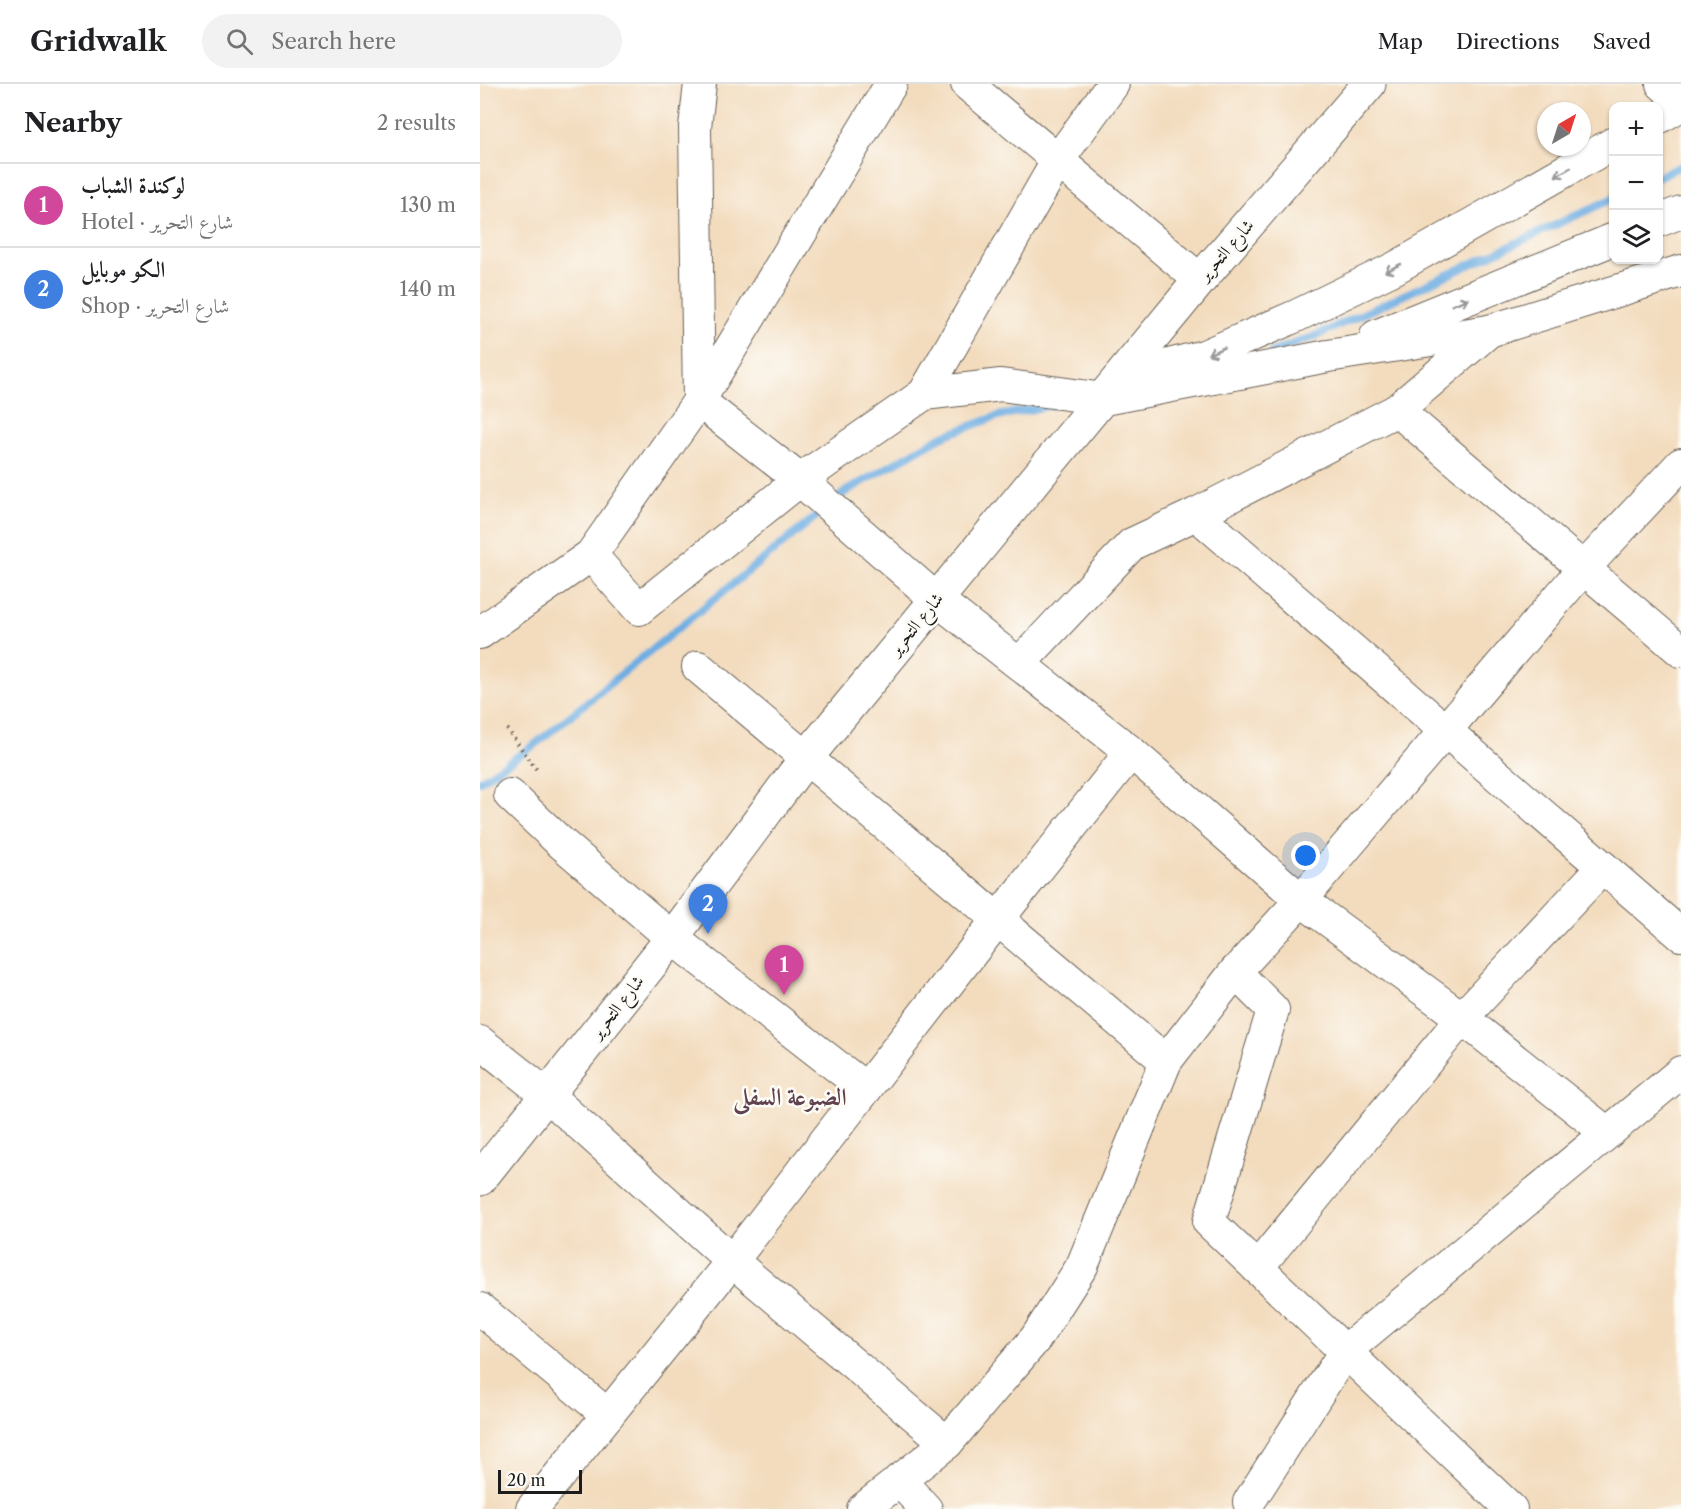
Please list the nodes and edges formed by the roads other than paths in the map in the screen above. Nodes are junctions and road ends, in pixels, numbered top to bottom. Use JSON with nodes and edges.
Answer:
{"nodes":[{"id":1,"x":700,"y":84,"type":"edge"},
{"id":2,"x":891,"y":84,"type":"edge"},
{"id":3,"x":967,"y":84,"type":"edge"},
{"id":4,"x":1113,"y":84,"type":"edge"},
{"id":5,"x":1369,"y":84,"type":"edge"},
{"id":6,"x":1662,"y":84,"type":"edge"},
{"id":7,"x":1681,"y":100,"type":"edge"},
{"id":8,"x":1681,"y":105,"type":"edge"},
{"id":9,"x":1663,"y":116,"type":"edge"},
{"id":10,"x":1609,"y":147,"type":"edge"},
{"id":11,"x":1058,"y":160,"type":"junction"},
{"id":12,"x":1681,"y":212,"type":"edge"},
{"id":13,"x":1663,"y":219,"type":"edge"},
{"id":14,"x":1609,"y":241,"type":"edge"},
{"id":15,"x":1681,"y":271,"type":"edge"},
{"id":16,"x":1200,"y":280,"type":"junction"},
{"id":17,"x":1489,"y":331,"type":"junction"},
{"id":18,"x":1328,"y":356,"type":"junction"},
{"id":19,"x":1128,"y":369,"type":"junction"},
{"id":20,"x":924,"y":394,"type":"junction"},
{"id":21,"x":1104,"y":399,"type":"junction"},
{"id":22,"x":699,"y":401,"type":"junction"},
{"id":23,"x":1397,"y":410,"type":"junction"},
{"id":24,"x":1681,"y":464,"type":"edge"},
{"id":25,"x":807,"y":486,"type":"junction"},
{"id":26,"x":1196,"y":514,"type":"junction"},
{"id":27,"x":591,"y":555,"type":"junction"},
{"id":28,"x":1583,"y":569,"type":"junction"},
{"id":29,"x":936,"y":599,"type":"junction"},
{"id":30,"x":480,"y":633,"type":"edge"},
{"id":31,"x":1681,"y":651,"type":"edge"},
{"id":32,"x":1020,"y":663,"type":"junction"},
{"id":33,"x":698,"y":667,"type":"dead end"},
{"id":34,"x":1446,"y":730,"type":"junction"},
{"id":35,"x":1131,"y":752,"type":"junction"},
{"id":36,"x":806,"y":758,"type":"junction"},
{"id":37,"x":510,"y":795,"type":"dead end"},
{"id":38,"x":1603,"y":867,"type":"junction"},
{"id":39,"x":1301,"y":900,"type":"junction"},
{"id":40,"x":998,"y":919,"type":"junction"},
{"id":41,"x":1681,"y":935,"type":"edge"},
{"id":42,"x":672,"y":938,"type":"junction"},
{"id":43,"x":1234,"y":972,"type":"junction"},
{"id":44,"x":1462,"y":1018,"type":"junction"},
{"id":45,"x":480,"y":1042,"type":"edge"},
{"id":46,"x":1166,"y":1061,"type":"junction"},
{"id":47,"x":1681,"y":1072,"type":"edge"},
{"id":48,"x":866,"y":1089,"type":"junction"},
{"id":49,"x":547,"y":1095,"type":"junction"},
{"id":50,"x":1607,"y":1133,"type":"junction"},
{"id":51,"x":480,"y":1179,"type":"edge"},
{"id":52,"x":732,"y":1261,"type":"junction"},
{"id":53,"x":1257,"y":1268,"type":"junction"},
{"id":54,"x":480,"y":1309,"type":"edge"},
{"id":55,"x":1345,"y":1352,"type":"junction"},
{"id":56,"x":608,"y":1415,"type":"junction"},
{"id":57,"x":948,"y":1443,"type":"junction"},
{"id":58,"x":899,"y":1480,"type":"junction"},
{"id":59,"x":1249,"y":1502,"type":"dead end"},
{"id":60,"x":532,"y":1509,"type":"edge"},
{"id":61,"x":863,"y":1509,"type":"edge"},
{"id":62,"x":926,"y":1509,"type":"edge"},
{"id":63,"x":1511,"y":1509,"type":"edge"}],
"edges":[{"from":1,"to":22,"type":"street"},
{"from":2,"to":22,"type":"street"},
{"from":3,"to":11,"type":"street"},
{"from":4,"to":11,"type":"street"},
{"from":5,"to":16,"type":"main road","name":"شارع التحرير"},
{"from":6,"to":7,"type":"street"},
{"from":8,"to":9,"type":"street"},
{"from":10,"to":19,"type":"street","one_way":true},
{"from":11,"to":16,"type":"street"},
{"from":11,"to":20,"type":"street"},
{"from":12,"to":13,"type":"street"},
{"from":18,"to":14,"type":"street","one_way":true},
{"from":15,"to":17,"type":"street"},
{"from":16,"to":19,"type":"main road","name":"شارع التحرير"},
{"from":17,"to":18,"type":"street"},
{"from":17,"to":23,"type":"street"},
{"from":18,"to":21,"type":"street"},
{"from":19,"to":21,"type":"main road","name":"شارع التحرير"},
{"from":20,"to":21,"type":"street"},
{"from":20,"to":25,"type":"street"},
{"from":21,"to":29,"type":"main road","name":"شارع التحرير"},
{"from":22,"to":25,"type":"street"},
{"from":22,"to":27,"type":"street"},
{"from":23,"to":26,"type":"street"},
{"from":23,"to":28,"type":"street"},
{"from":24,"to":28,"type":"street"},
{"from":25,"to":27,"type":"street"},
{"from":25,"to":29,"type":"street"},
{"from":26,"to":32,"type":"street"},
{"from":26,"to":34,"type":"street"},
{"from":27,"to":30,"type":"street"},
{"from":28,"to":31,"type":"street"},
{"from":28,"to":34,"type":"street"},
{"from":29,"to":32,"type":"street"},
{"from":29,"to":36,"type":"main road","name":"شارع التحرير"},
{"from":32,"to":35,"type":"street"},
{"from":33,"to":36,"type":"street"},
{"from":34,"to":38,"type":"street"},
{"from":34,"to":39,"type":"street"},
{"from":35,"to":39,"type":"street"},
{"from":35,"to":40,"type":"street"},
{"from":36,"to":40,"type":"street"},
{"from":36,"to":42,"type":"main road","name":"شارع التحرير"},
{"from":37,"to":42,"type":"street"},
{"from":38,"to":41,"type":"street"},
{"from":38,"to":44,"type":"street"},
{"from":39,"to":43,"type":"street"},
{"from":39,"to":44,"type":"street"},
{"from":40,"to":46,"type":"street"},
{"from":40,"to":48,"type":"street"},
{"from":42,"to":48,"type":"street"},
{"from":42,"to":49,"type":"main road","name":"شارع التحرير"},
{"from":43,"to":46,"type":"street"},
{"from":43,"to":53,"type":"street"},
{"from":44,"to":50,"type":"street"},
{"from":44,"to":53,"type":"street"},
{"from":45,"to":49,"type":"street"},
{"from":46,"to":57,"type":"street"},
{"from":47,"to":50,"type":"street"},
{"from":48,"to":52,"type":"street"},
{"from":49,"to":51,"type":"main road","name":"شارع التحرير"},
{"from":49,"to":52,"type":"street"},
{"from":50,"to":55,"type":"street"},
{"from":52,"to":56,"type":"street"},
{"from":52,"to":57,"type":"street"},
{"from":53,"to":55,"type":"street"},
{"from":54,"to":56,"type":"street"},
{"from":55,"to":59,"type":"street"},
{"from":55,"to":63,"type":"street"},
{"from":56,"to":60,"type":"street"},
{"from":57,"to":58,"type":"street"},
{"from":58,"to":61,"type":"street"},
{"from":58,"to":62,"type":"street"}]}
